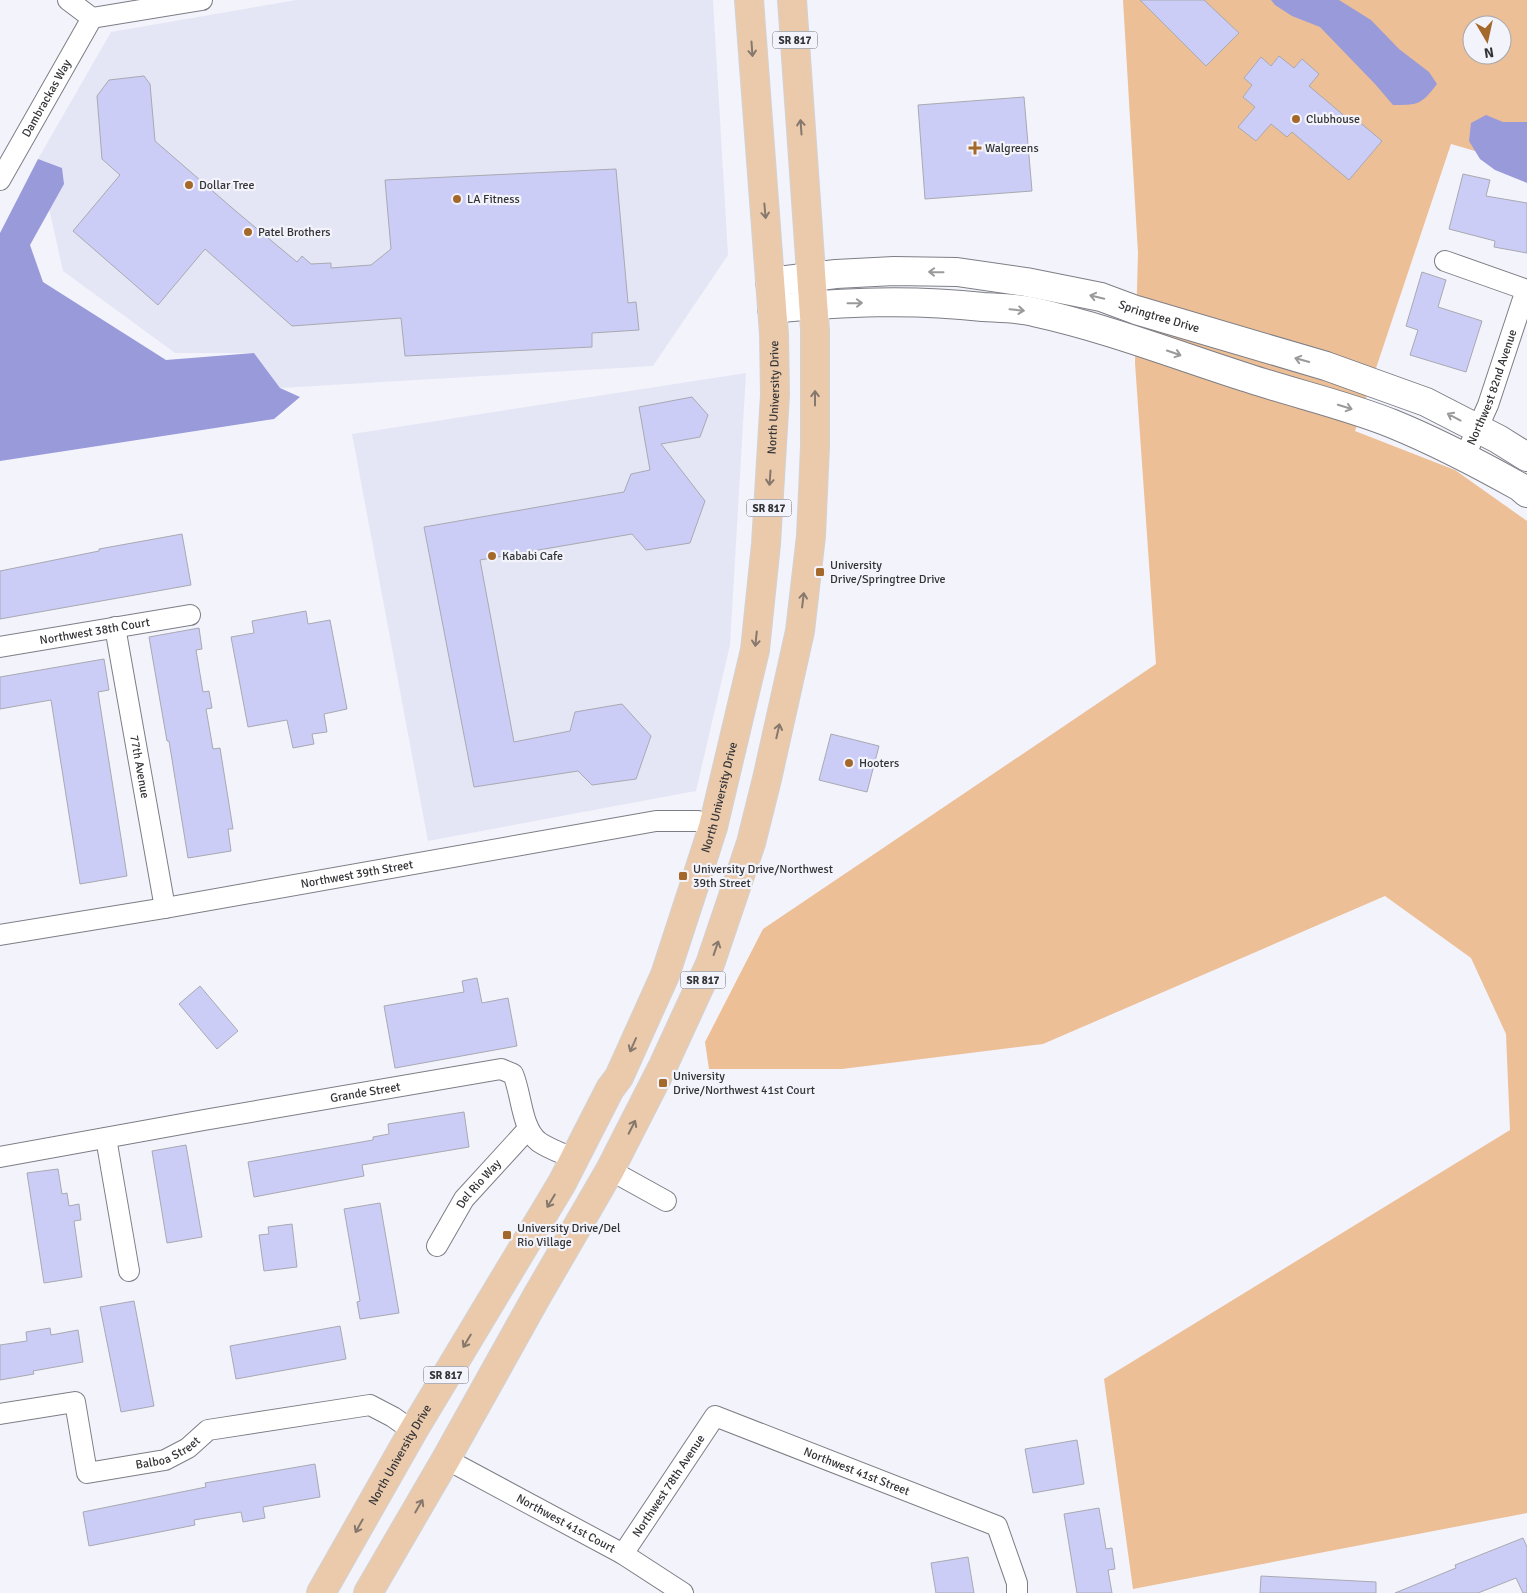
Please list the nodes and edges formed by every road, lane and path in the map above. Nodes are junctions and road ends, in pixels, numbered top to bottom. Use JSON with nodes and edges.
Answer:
{"nodes":[{"id":1,"x":68,"y":0,"type":"edge"},
{"id":2,"x":202,"y":0,"type":"edge"},
{"id":3,"x":749,"y":0,"type":"edge"},
{"id":4,"x":792,"y":0,"type":"edge"},
{"id":5,"x":92,"y":18,"type":"junction"},
{"id":6,"x":0,"y":180,"type":"edge"},
{"id":7,"x":1446,"y":261,"type":"dead end"},
{"id":8,"x":811,"y":277,"type":"junction"},
{"id":9,"x":770,"y":282,"type":"junction"},
{"id":10,"x":1527,"y":290,"type":"edge"},
{"id":11,"x":813,"y":305,"type":"junction"},
{"id":12,"x":772,"y":309,"type":"junction"},
{"id":13,"x":1477,"y":429,"type":"junction"},
{"id":14,"x":1465,"y":456,"type":"junction"},
{"id":15,"x":1527,"y":457,"type":"edge"},
{"id":16,"x":1527,"y":493,"type":"edge"},
{"id":17,"x":190,"y":615,"type":"dead end"},
{"id":18,"x":115,"y":627,"type":"junction"},
{"id":19,"x":0,"y":647,"type":"edge"},
{"id":20,"x":713,"y":827,"type":"junction"},
{"id":21,"x":165,"y":908,"type":"junction"},
{"id":22,"x":0,"y":935,"type":"edge"},
{"id":23,"x":610,"y":1089,"type":"junction"},
{"id":24,"x":528,"y":1129,"type":"junction"},
{"id":25,"x":106,"y":1138,"type":"junction"},
{"id":26,"x":0,"y":1157,"type":"edge"},
{"id":27,"x":613,"y":1163,"type":"junction"},
{"id":28,"x":570,"y":1167,"type":"junction"},
{"id":29,"x":666,"y":1201,"type":"dead end"},
{"id":30,"x":571,"y":1236,"type":"junction"},
{"id":31,"x":437,"y":1246,"type":"dead end"},
{"id":32,"x":129,"y":1271,"type":"dead end"},
{"id":33,"x":0,"y":1414,"type":"edge"},
{"id":34,"x":715,"y":1416,"type":"joint"},
{"id":35,"x":412,"y":1431,"type":"junction"},
{"id":36,"x":446,"y":1459,"type":"junction"},
{"id":37,"x":623,"y":1554,"type":"junction"},
{"id":38,"x":321,"y":1593,"type":"edge"},
{"id":39,"x":368,"y":1593,"type":"edge"},
{"id":40,"x":683,"y":1593,"type":"edge"},
{"id":41,"x":1017,"y":1593,"type":"edge"}],
"edges":[{"from":1,"to":5,"type":"street"},
{"from":2,"to":5,"type":"street"},
{"from":3,"to":9,"type":"main road","name":"North University Drive","number":"SR 817","one_way":true},
{"from":8,"to":4,"type":"main road","number":"SR 817","one_way":true},
{"from":5,"to":6,"type":"street","name":"Dambrackas Way"},
{"from":7,"to":10,"type":"street"},
{"from":8,"to":9,"type":"street","name":"Springtree Drive"},
{"from":8,"to":11,"type":"main road","number":"SR 817"},
{"from":13,"to":8,"type":"street","name":"Springtree Drive","one_way":true},
{"from":9,"to":12,"type":"main road","name":"North University Drive","number":"SR 817"},
{"from":10,"to":13,"type":"street","name":"Northwest 82nd Avenue"},
{"from":11,"to":12,"type":"street"},
{"from":11,"to":14,"type":"street","one_way":true},
{"from":27,"to":11,"type":"main road","number":"SR 817","one_way":true},
{"from":12,"to":20,"type":"main road","name":"North University Drive","number":"SR 817","one_way":true},
{"from":13,"to":14,"type":"street","name":"Northwest 82nd Avenue"},
{"from":13,"to":15,"type":"street","name":"Springtree Drive"},
{"from":14,"to":16,"type":"street"},
{"from":17,"to":18,"type":"street","name":"Northwest 38th Court"},
{"from":18,"to":19,"type":"street","name":"Northwest 38th Court"},
{"from":18,"to":21,"type":"street","name":"77th Avenue"},
{"from":20,"to":21,"type":"street","name":"Northwest 39th Street"},
{"from":20,"to":23,"type":"main road","name":"North University Drive","number":"SR 817","one_way":true},
{"from":21,"to":22,"type":"street","name":"Northwest 39th Street"},
{"from":23,"to":27,"type":"main road"},
{"from":23,"to":28,"type":"main road","name":"North University Drive","number":"SR 817"},
{"from":24,"to":25,"type":"street","name":"Grande Street"},
{"from":24,"to":28,"type":"street"},
{"from":24,"to":31,"type":"street","name":"Del Rio Way"},
{"from":25,"to":26,"type":"street","name":"Grande Street"},
{"from":25,"to":32,"type":"street"},
{"from":27,"to":29,"type":"street"},
{"from":27,"to":30,"type":"main road","number":"SR 817"},
{"from":28,"to":30,"type":"main road"},
{"from":28,"to":35,"type":"main road","name":"North University Drive","number":"SR 817","one_way":true},
{"from":30,"to":36,"type":"main road","number":"SR 817"},
{"from":33,"to":35,"type":"street","name":"Balboa Street"},
{"from":34,"to":37,"type":"street","name":"Northwest 78th Avenue"},
{"from":34,"to":41,"type":"street","name":"Northwest 41st Street"},
{"from":35,"to":38,"type":"main road","name":"North University Drive","number":"SR 817","one_way":true},
{"from":36,"to":37,"type":"street","name":"Northwest 41st Court"},
{"from":39,"to":36,"type":"main road","number":"SR 817","one_way":true},
{"from":37,"to":40,"type":"street","name":"Northwest 41st Court"}]}
